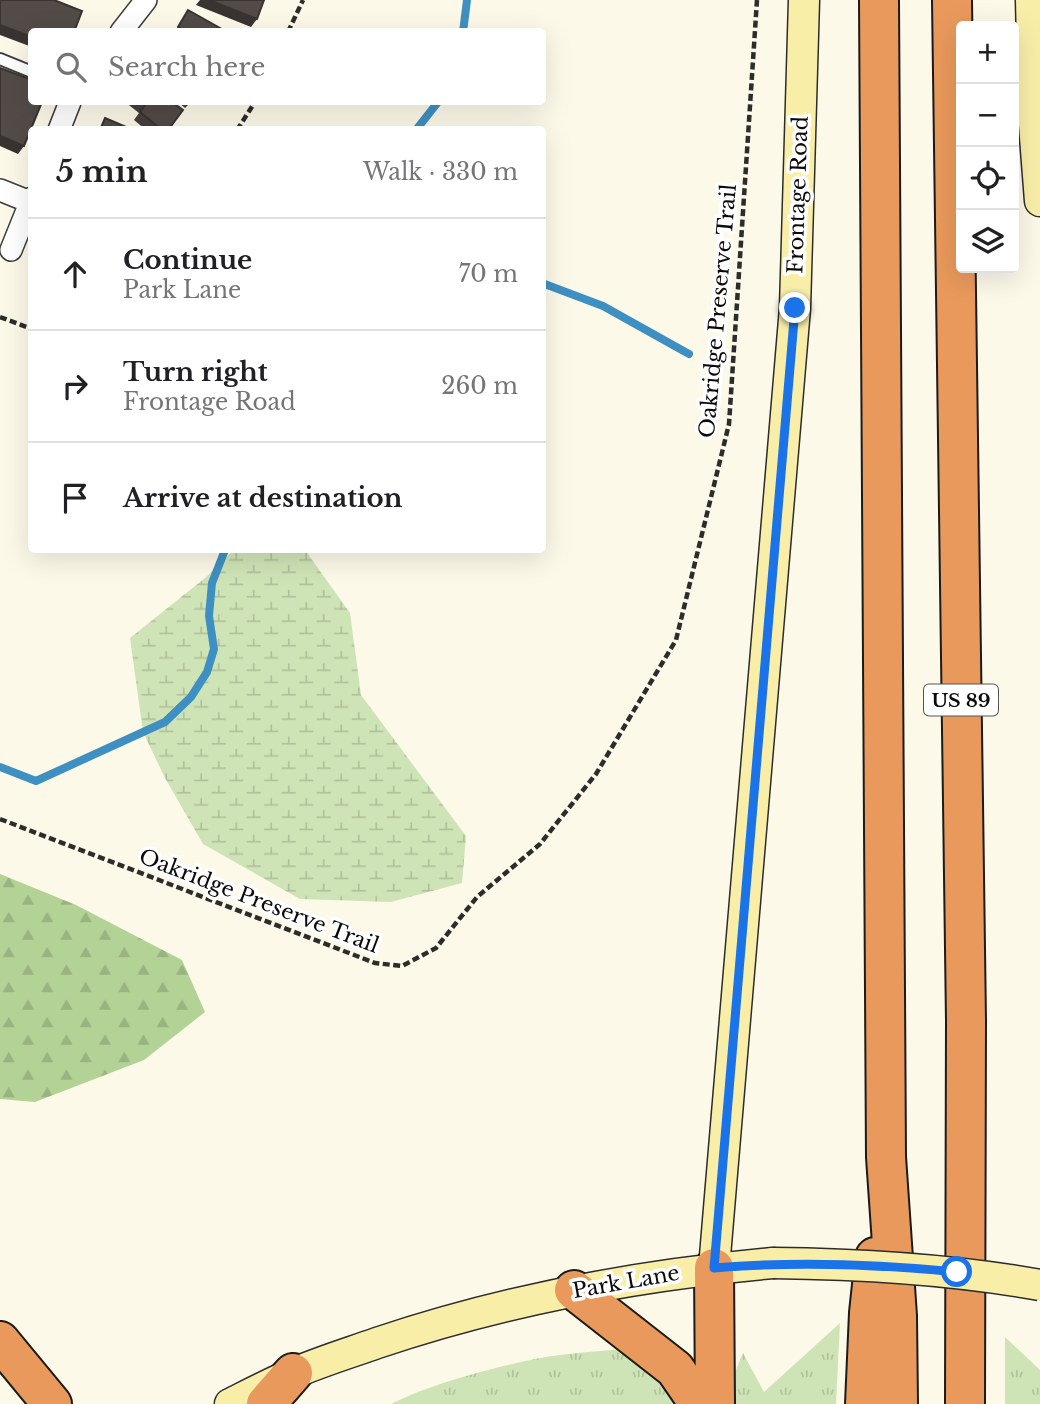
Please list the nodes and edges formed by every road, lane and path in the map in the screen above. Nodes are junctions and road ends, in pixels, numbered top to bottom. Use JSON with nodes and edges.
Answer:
{"nodes":[{"id":1,"x":303,"y":0,"type":"edge"},
{"id":2,"x":757,"y":0,"type":"edge"},
{"id":3,"x":804,"y":0,"type":"edge"},
{"id":4,"x":879,"y":0,"type":"edge"},
{"id":5,"x":952,"y":0,"type":"edge"},
{"id":6,"x":1031,"y":0,"type":"edge"},
{"id":7,"x":135,"y":4,"type":"edge"},
{"id":8,"x":123,"y":28,"type":"edge"},
{"id":9,"x":290,"y":28,"type":"edge"},
{"id":10,"x":0,"y":59,"type":"edge"},
{"id":11,"x":28,"y":70,"type":"edge"},
{"id":12,"x":69,"y":105,"type":"edge"},
{"id":13,"x":253,"y":105,"type":"edge"},
{"id":14,"x":61,"y":126,"type":"edge"},
{"id":15,"x":240,"y":126,"type":"edge"},
{"id":16,"x":0,"y":190,"type":"edge"},
{"id":17,"x":28,"y":199,"type":"edge"},
{"id":18,"x":1040,"y":201,"type":"edge"},
{"id":19,"x":28,"y":208,"type":"edge"},
{"id":20,"x":11,"y":250,"type":"dead end"},
{"id":21,"x":0,"y":317,"type":"edge"},
{"id":22,"x":28,"y":327,"type":"edge"},
{"id":23,"x":0,"y":819,"type":"edge"},
{"id":24,"x":886,"y":1157,"type":"junction"},
{"id":25,"x":714,"y":1268,"type":"junction"},
{"id":26,"x":1040,"y":1284,"type":"edge"},
{"id":27,"x":574,"y":1290,"type":"junction"},
{"id":28,"x":0,"y":1341,"type":"edge"},
{"id":29,"x":293,"y":1373,"type":"junction"},
{"id":30,"x":965,"y":1403,"type":"edge"},
{"id":31,"x":52,"y":1404,"type":"edge"},
{"id":32,"x":230,"y":1404,"type":"edge"},
{"id":33,"x":266,"y":1404,"type":"edge"},
{"id":34,"x":699,"y":1404,"type":"edge"},
{"id":35,"x":715,"y":1404,"type":"edge"},
{"id":36,"x":865,"y":1404,"type":"edge"},
{"id":37,"x":898,"y":1404,"type":"edge"}],
"edges":[{"from":1,"to":9,"type":"path"},
{"from":2,"to":23,"type":"path","name":"Oakridge Preserve Trail"},
{"from":3,"to":25,"type":"main road","name":"Frontage Road"},
{"from":4,"to":24,"type":"highway"},
{"from":5,"to":30,"type":"highway","number":"US 89"},
{"from":6,"to":18,"type":"main road"},
{"from":7,"to":8,"type":"street"},
{"from":10,"to":11,"type":"lane"},
{"from":12,"to":14,"type":"street"},
{"from":13,"to":15,"type":"path"},
{"from":16,"to":17,"type":"street"},
{"from":19,"to":20,"type":"street"},
{"from":21,"to":22,"type":"path"},
{"from":24,"to":36,"type":"highway"},
{"from":24,"to":37,"type":"highway"},
{"from":25,"to":26,"type":"main road","name":"Park Lane","bridge":true},
{"from":25,"to":27,"type":"main road","name":"Park Lane"},
{"from":25,"to":35,"type":"highway"},
{"from":27,"to":29,"type":"main road","name":"Park Lane"},
{"from":27,"to":34,"type":"highway"},
{"from":28,"to":31,"type":"highway"},
{"from":29,"to":32,"type":"main road","name":"Park Lane"},
{"from":29,"to":33,"type":"highway"}]}
